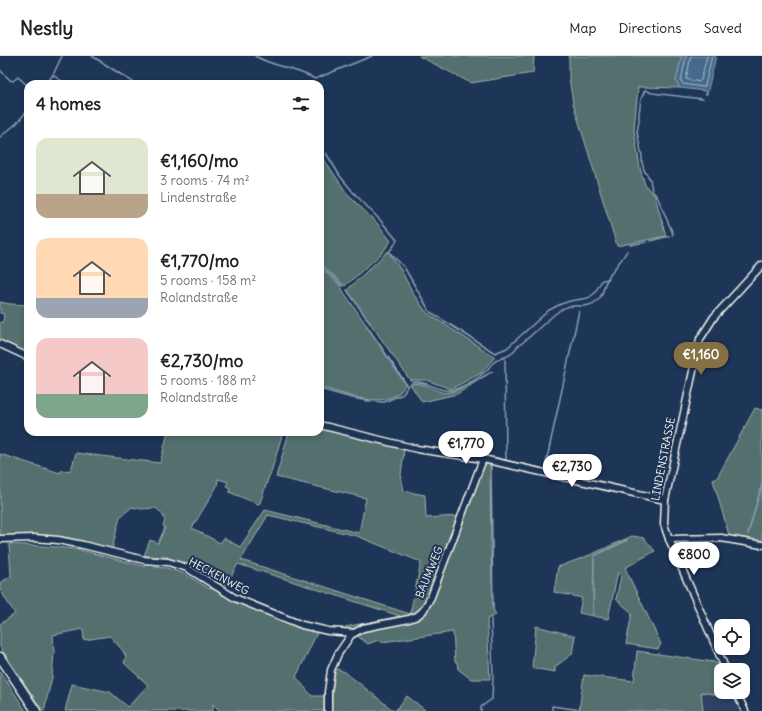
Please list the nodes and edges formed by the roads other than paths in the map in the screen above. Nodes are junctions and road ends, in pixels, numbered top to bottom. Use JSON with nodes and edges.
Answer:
{"nodes":[{"id":1,"x":762,"y":265,"type":"edge"},
{"id":2,"x":0,"y":344,"type":"edge"},
{"id":3,"x":24,"y":355,"type":"edge"},
{"id":4,"x":324,"y":426,"type":"edge"},
{"id":5,"x":483,"y":459,"type":"junction"},
{"id":6,"x":665,"y":500,"type":"junction"},
{"id":7,"x":0,"y":539,"type":"edge"},
{"id":8,"x":669,"y":539,"type":"junction"},
{"id":9,"x":762,"y":545,"type":"edge"},
{"id":10,"x":354,"y":633,"type":"junction"},
{"id":11,"x":0,"y":657,"type":"edge"},
{"id":12,"x":723,"y":663,"type":"edge"},
{"id":13,"x":739,"y":699,"type":"edge"},
{"id":14,"x":36,"y":711,"type":"edge"},
{"id":15,"x":328,"y":711,"type":"edge"},
{"id":16,"x":745,"y":711,"type":"edge"}],
"edges":[{"from":1,"to":6,"type":"street","name":"LINDENSTRASSE"},
{"from":2,"to":3,"type":"street"},
{"from":4,"to":5,"type":"street"},
{"from":5,"to":6,"type":"street"},
{"from":5,"to":10,"type":"street","name":"BAUMWEG"},
{"from":6,"to":8,"type":"street","name":"LINDENSTRASSE"},
{"from":7,"to":10,"type":"street","name":"HECKENWEG"},
{"from":8,"to":9,"type":"street"},
{"from":8,"to":12,"type":"street","name":"LINDENSTRASSE"},
{"from":10,"to":15,"type":"street"},
{"from":11,"to":14,"type":"main road"},
{"from":13,"to":16,"type":"street"}]}
